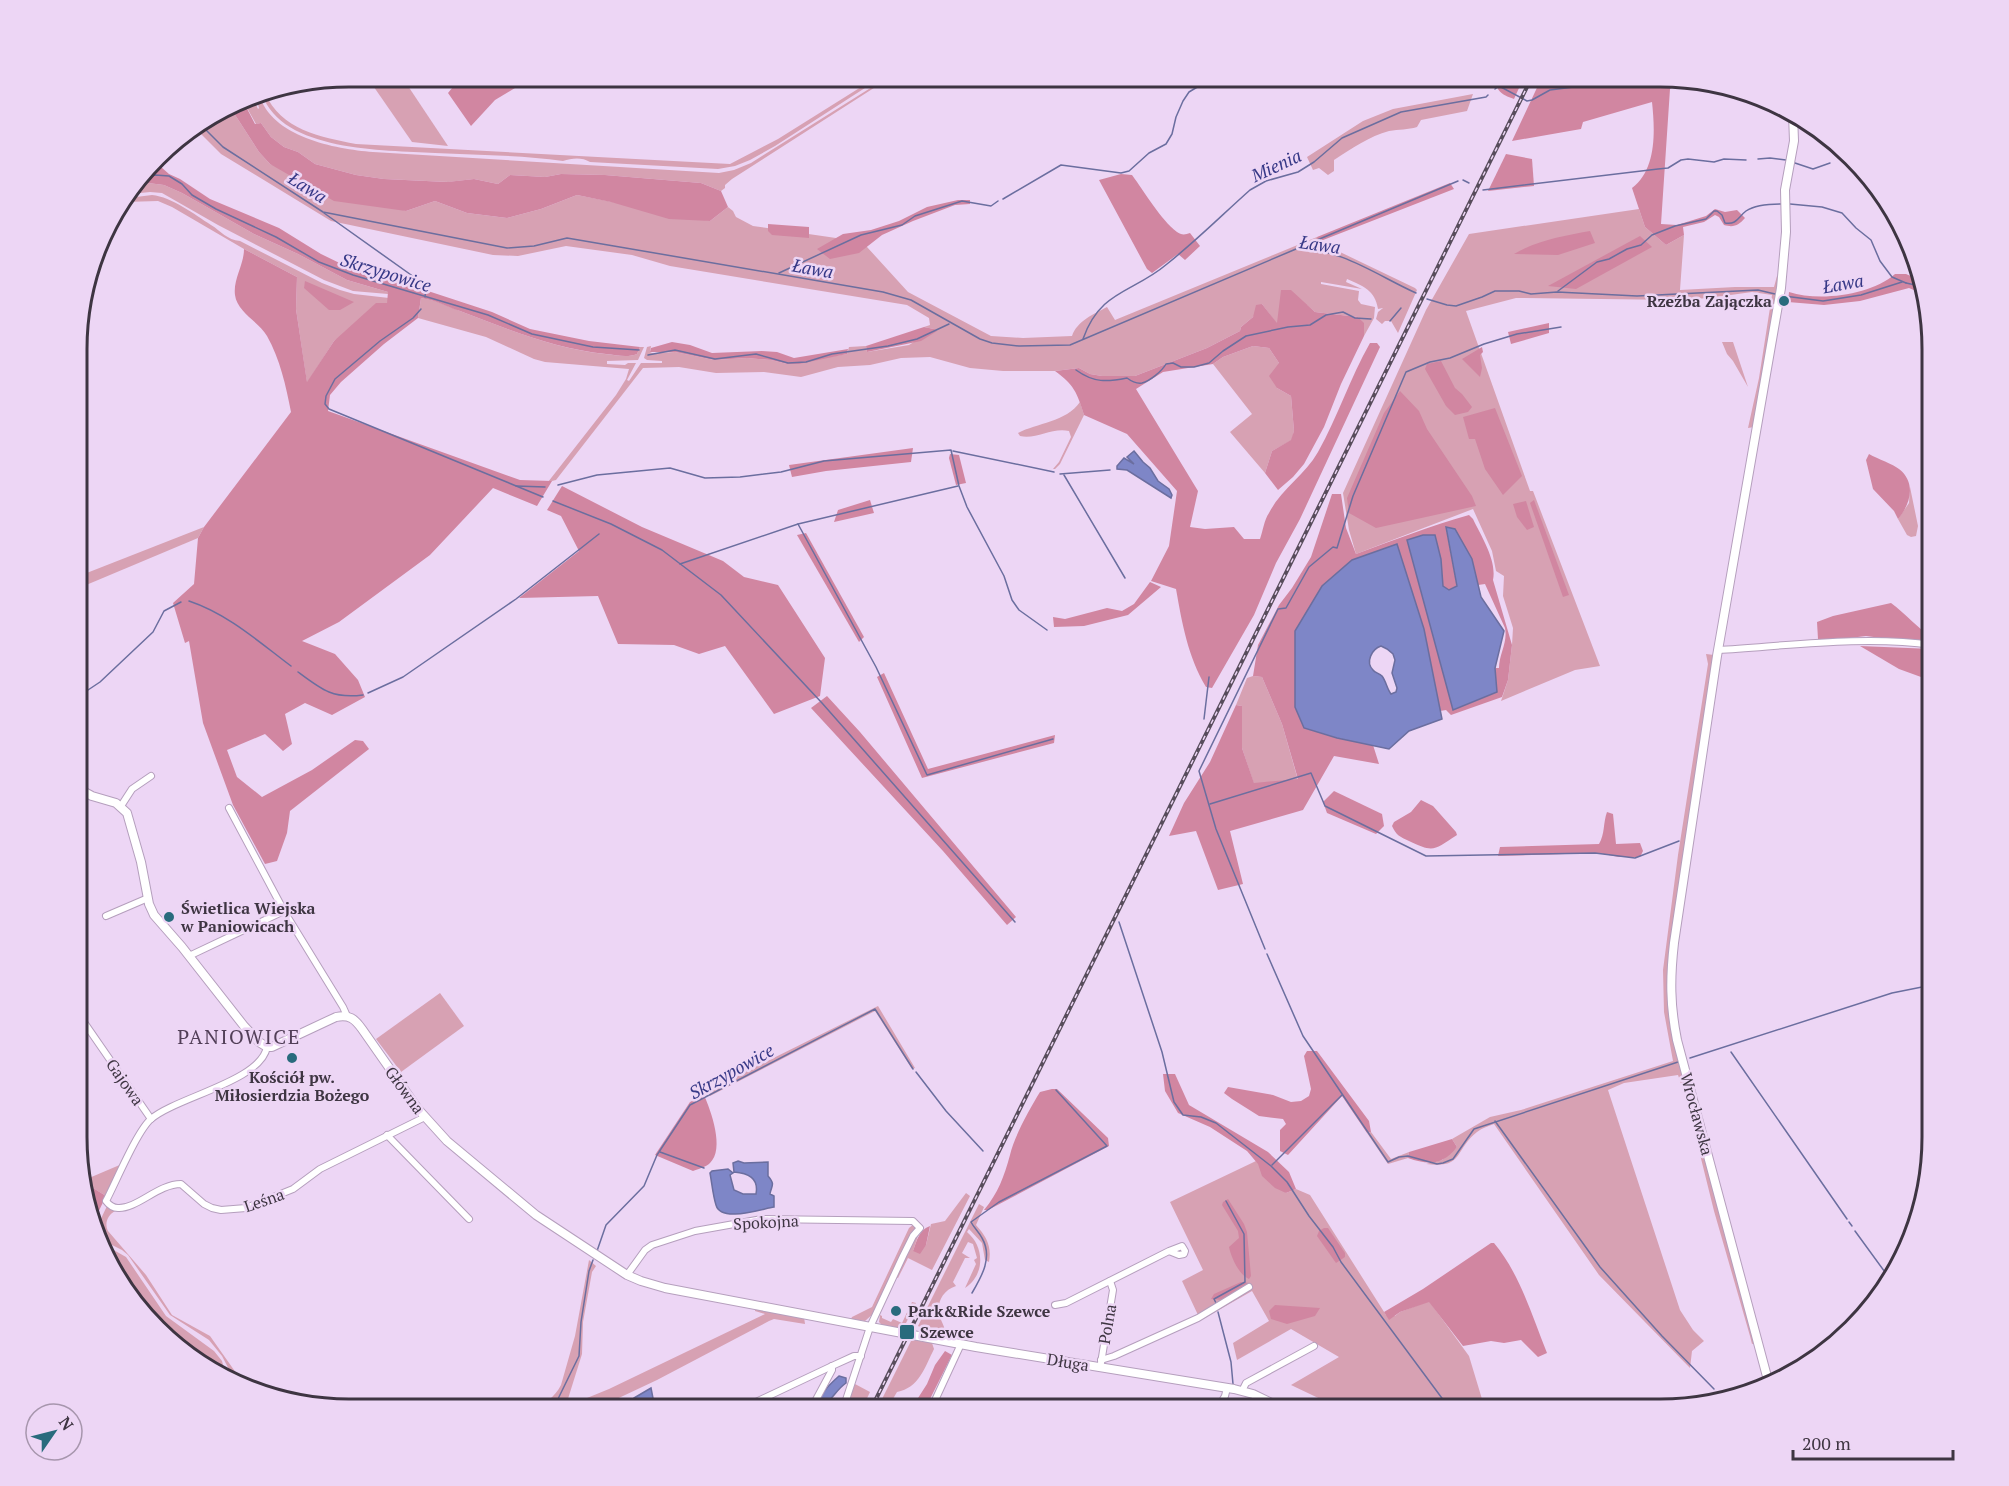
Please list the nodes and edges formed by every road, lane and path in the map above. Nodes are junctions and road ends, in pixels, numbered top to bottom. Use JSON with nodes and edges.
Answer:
{"nodes":[{"id":1,"x":1793,"y":124,"type":"edge"},
{"id":2,"x":1922,"y":643,"type":"edge"},
{"id":3,"x":1718,"y":650,"type":"junction"},
{"id":4,"x":151,"y":776,"type":"dead end"},
{"id":5,"x":87,"y":792,"type":"edge"},
{"id":6,"x":121,"y":806,"type":"junction"},
{"id":7,"x":229,"y":808,"type":"dead end"},
{"id":8,"x":148,"y":898,"type":"junction"},
{"id":9,"x":284,"y":911,"type":"junction"},
{"id":10,"x":106,"y":916,"type":"dead end"},
{"id":11,"x":189,"y":956,"type":"junction"},
{"id":12,"x":347,"y":1016,"type":"junction"},
{"id":13,"x":87,"y":1027,"type":"edge"},
{"id":14,"x":267,"y":1047,"type":"junction"},
{"id":15,"x":425,"y":1117,"type":"junction"},
{"id":16,"x":150,"y":1119,"type":"junction"},
{"id":17,"x":387,"y":1135,"type":"junction"},
{"id":18,"x":469,"y":1219,"type":"dead end"},
{"id":19,"x":1169,"y":1251,"type":"dead end"},
{"id":20,"x":627,"y":1275,"type":"junction"},
{"id":21,"x":1110,"y":1281,"type":"junction"},
{"id":22,"x":1250,"y":1287,"type":"dead end"},
{"id":23,"x":1055,"y":1305,"type":"dead end"},
{"id":24,"x":848,"y":1322,"type":"joint"},
{"id":25,"x":870,"y":1327,"type":"junction"},
{"id":26,"x":961,"y":1344,"type":"junction"},
{"id":27,"x":1314,"y":1346,"type":"dead end"},
{"id":28,"x":861,"y":1356,"type":"junction"},
{"id":29,"x":1100,"y":1364,"type":"junction"},
{"id":30,"x":832,"y":1366,"type":"junction"},
{"id":31,"x":1767,"y":1376,"type":"edge"},
{"id":32,"x":1227,"y":1388,"type":"junction"},
{"id":33,"x":1242,"y":1391,"type":"junction"},
{"id":34,"x":762,"y":1399,"type":"edge"},
{"id":35,"x":816,"y":1399,"type":"edge"},
{"id":36,"x":846,"y":1399,"type":"edge"},
{"id":37,"x":936,"y":1399,"type":"edge"},
{"id":38,"x":1223,"y":1399,"type":"edge"},
{"id":39,"x":1265,"y":1399,"type":"edge"}],
"edges":[{"from":1,"to":3,"type":"street","name":"Wrocławska"},
{"from":2,"to":3,"type":"street"},
{"from":3,"to":31,"type":"street","name":"Wrocławska"},
{"from":4,"to":6,"type":"street"},
{"from":5,"to":6,"type":"street"},
{"from":6,"to":8,"type":"street"},
{"from":7,"to":9,"type":"street"},
{"from":8,"to":10,"type":"street"},
{"from":8,"to":11,"type":"street"},
{"from":9,"to":11,"type":"street"},
{"from":9,"to":12,"type":"street"},
{"from":11,"to":14,"type":"street"},
{"from":12,"to":14,"type":"street"},
{"from":12,"to":15,"type":"street","name":"Główna"},
{"from":13,"to":16,"type":"street","name":"Gajowa"},
{"from":14,"to":16,"type":"street"},
{"from":15,"to":17,"type":"street","name":"Leśna"},
{"from":15,"to":20,"type":"street","name":"Główna"},
{"from":16,"to":17,"type":"street","name":"Leśna"},
{"from":17,"to":18,"type":"street"},
{"from":19,"to":21,"type":"street","name":"Polna"},
{"from":20,"to":24,"type":"street","name":"Główna"},
{"from":20,"to":25,"type":"street","name":"Spokojna"},
{"from":21,"to":23,"type":"street","name":"Polna"},
{"from":21,"to":29,"type":"street","name":"Polna"},
{"from":22,"to":29,"type":"street"},
{"from":24,"to":25,"type":"street","name":"Długa"},
{"from":25,"to":26,"type":"street","name":"Długa"},
{"from":25,"to":28,"type":"street"},
{"from":26,"to":29,"type":"street","name":"Długa"},
{"from":26,"to":37,"type":"street"},
{"from":27,"to":33,"type":"street"},
{"from":28,"to":30,"type":"street"},
{"from":28,"to":36,"type":"street"},
{"from":29,"to":32,"type":"street","name":"Długa"},
{"from":30,"to":34,"type":"street"},
{"from":30,"to":35,"type":"street"},
{"from":32,"to":33,"type":"street","name":"Długa"},
{"from":32,"to":38,"type":"street"},
{"from":33,"to":39,"type":"street","name":"Długa"}]}
